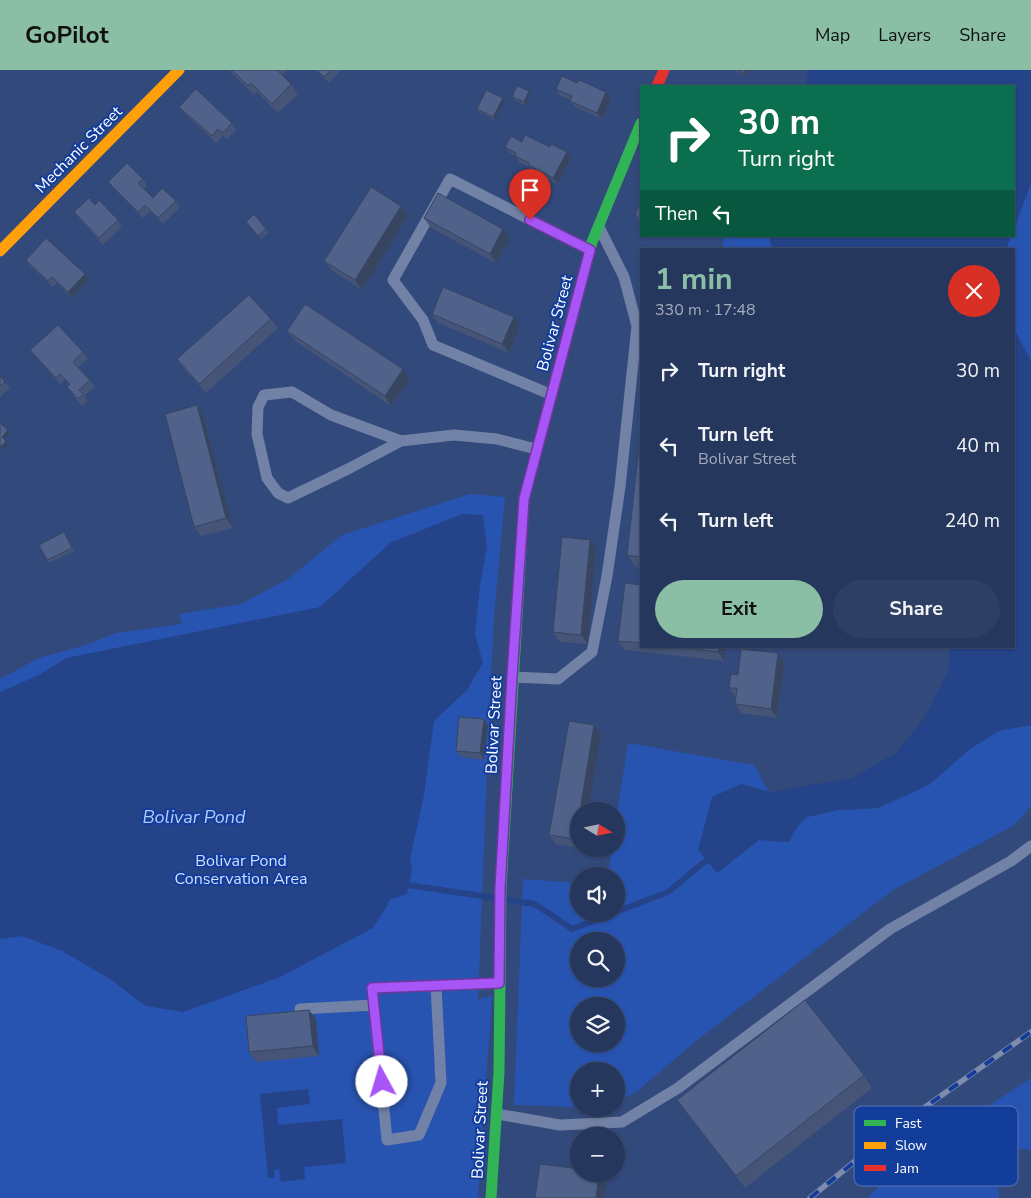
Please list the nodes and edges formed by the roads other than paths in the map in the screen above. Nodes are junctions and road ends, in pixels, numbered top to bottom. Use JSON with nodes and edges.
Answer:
{"nodes":[{"id":1,"x":179,"y":70,"type":"edge"},
{"id":2,"x":664,"y":70,"type":"edge"},
{"id":3,"x":657,"y":85,"type":"edge"},
{"id":4,"x":640,"y":125,"type":"edge"},
{"id":5,"x":598,"y":226,"type":"junction"},
{"id":6,"x":590,"y":250,"type":"junction"},
{"id":7,"x":0,"y":251,"type":"edge"},
{"id":8,"x":552,"y":395,"type":"junction"},
{"id":9,"x":401,"y":440,"type":"junction"},
{"id":10,"x":536,"y":449,"type":"junction"},
{"id":11,"x":512,"y":677,"type":"junction"},
{"id":12,"x":1031,"y":846,"type":"edge"},
{"id":13,"x":499,"y":983,"type":"junction"},
{"id":14,"x":436,"y":985,"type":"junction"},
{"id":15,"x":374,"y":1005,"type":"junction"},
{"id":16,"x":300,"y":1009,"type":"edge"},
{"id":17,"x":497,"y":1114,"type":"junction"},
{"id":18,"x":491,"y":1198,"type":"edge"}],
"edges":[{"from":1,"to":7,"type":"street","name":"Mechanic Street"},
{"from":2,"to":3,"type":"street"},
{"from":4,"to":5,"type":"street","name":"Bolivar Street"},
{"from":5,"to":6,"type":"street","name":"Bolivar Street"},
{"from":5,"to":11,"type":"lane"},
{"from":6,"to":8,"type":"street","name":"Bolivar Street"},
{"from":6,"to":8,"type":"lane"},
{"from":8,"to":10,"type":"street","name":"Bolivar Street"},
{"from":9,"to":9,"type":"lane"},
{"from":9,"to":10,"type":"lane"},
{"from":10,"to":11,"type":"street","name":"Bolivar Street"},
{"from":11,"to":13,"type":"street","name":"Bolivar Street"},
{"from":12,"to":17,"type":"lane"},
{"from":13,"to":14,"type":"lane"},
{"from":13,"to":17,"type":"street","name":"Bolivar Street"},
{"from":14,"to":15,"type":"lane"},
{"from":14,"to":15,"type":"lane"},
{"from":15,"to":16,"type":"lane"},
{"from":17,"to":18,"type":"street","name":"Bolivar Street"}]}
